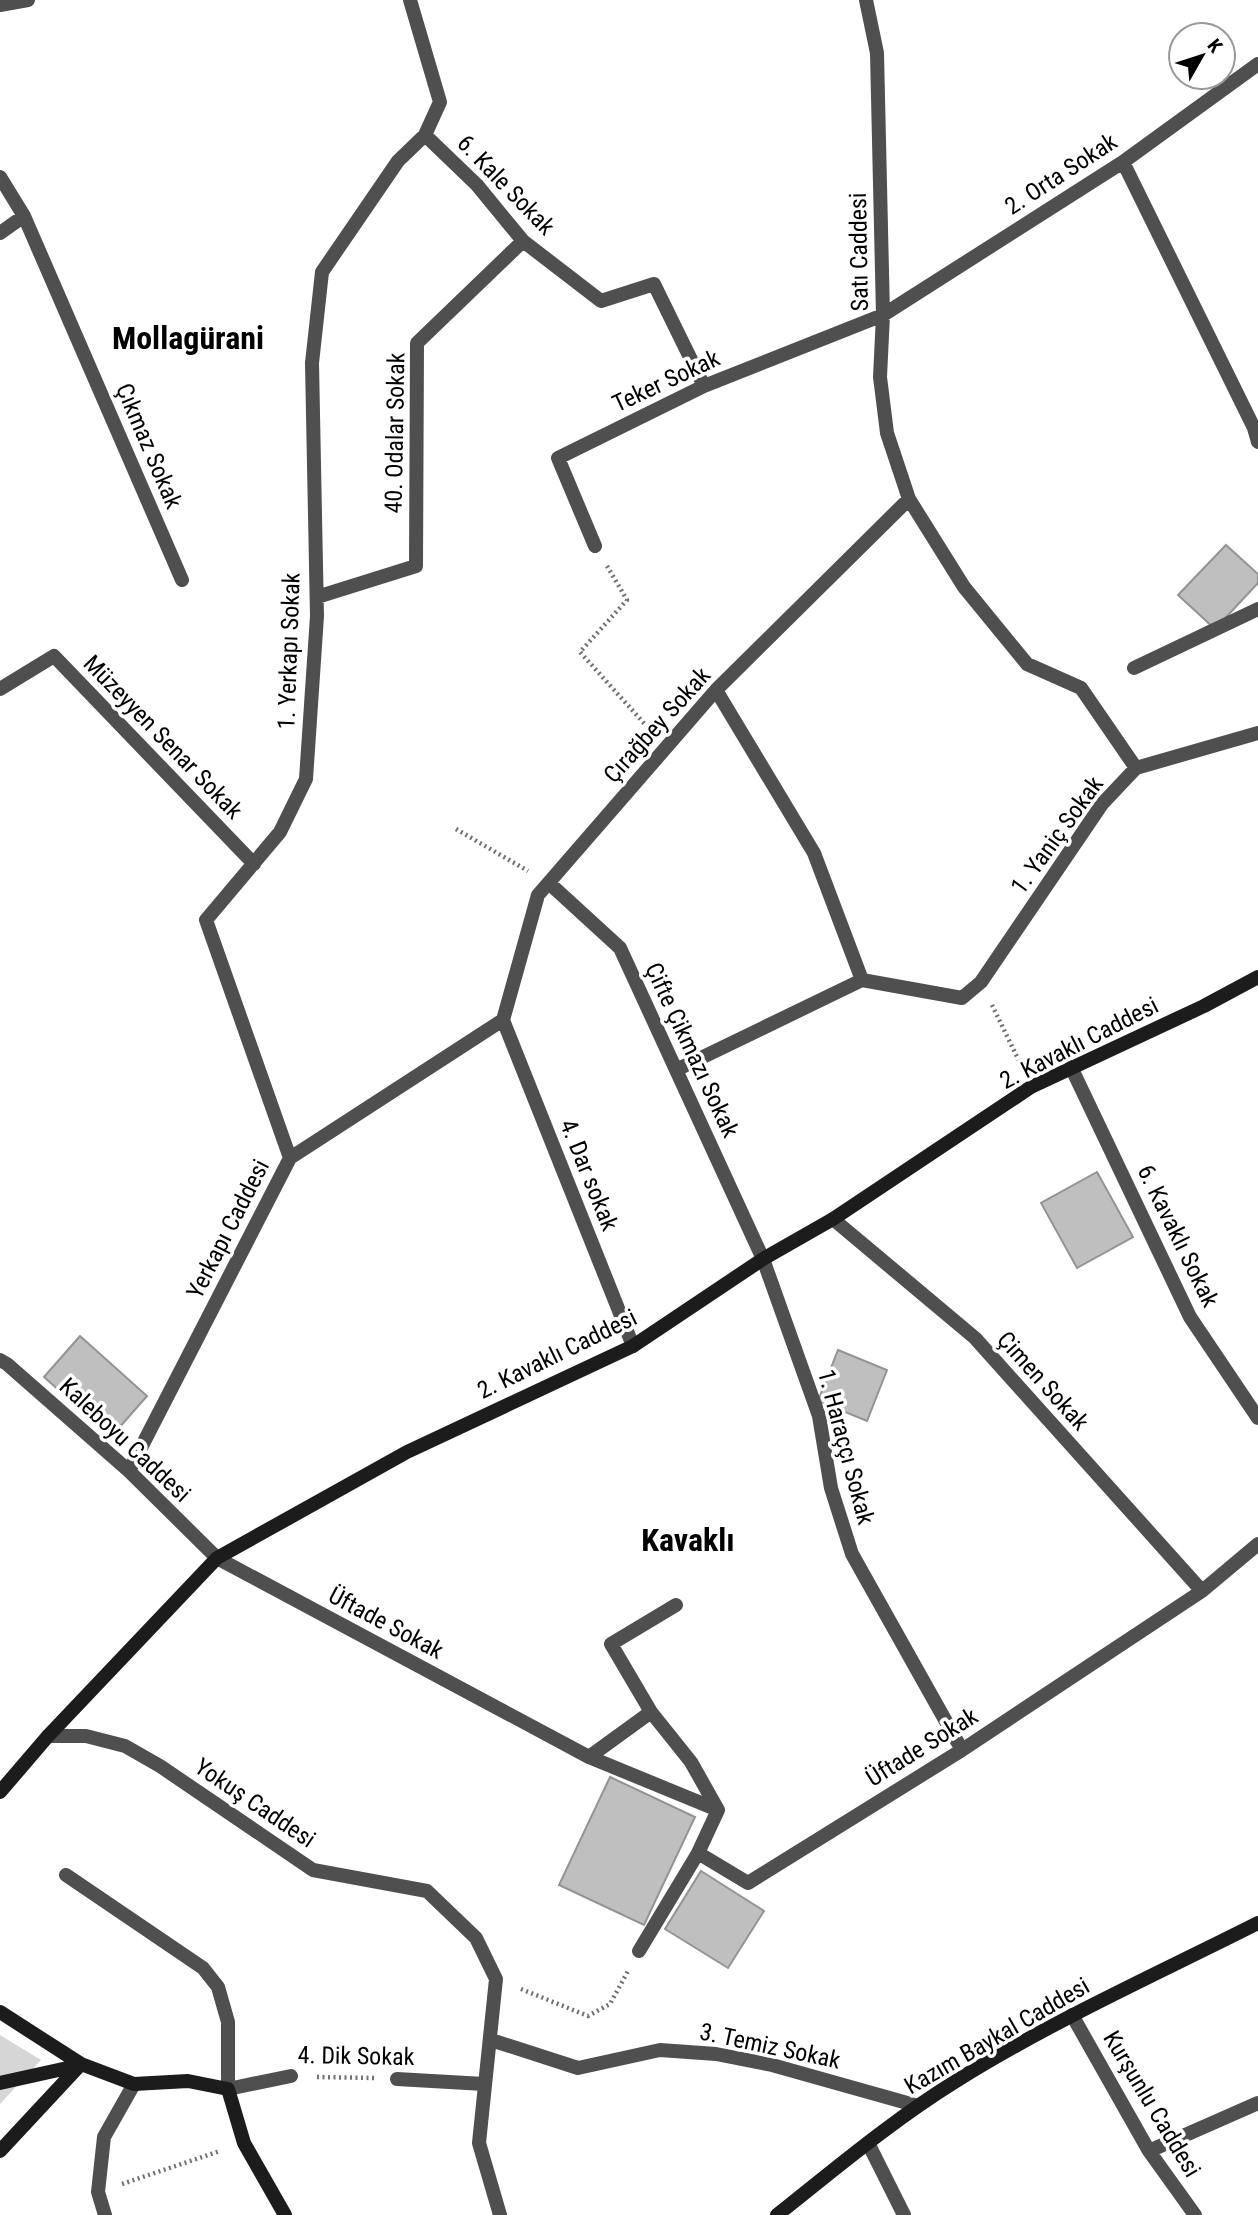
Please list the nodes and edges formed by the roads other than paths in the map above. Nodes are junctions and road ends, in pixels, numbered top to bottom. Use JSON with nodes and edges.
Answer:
{"nodes":[{"id":1,"x":28,"y":0,"type":"edge"},
{"id":2,"x":410,"y":0,"type":"edge"},
{"id":3,"x":866,"y":0,"type":"edge"},
{"id":4,"x":0,"y":5,"type":"edge"},
{"id":5,"x":1258,"y":64,"type":"edge"},
{"id":6,"x":425,"y":135,"type":"junction"},
{"id":7,"x":1123,"y":162,"type":"junction"},
{"id":8,"x":0,"y":177,"type":"edge"},
{"id":9,"x":24,"y":216,"type":"junction"},
{"id":10,"x":0,"y":233,"type":"edge"},
{"id":11,"x":523,"y":241,"type":"junction"},
{"id":12,"x":883,"y":315,"type":"junction"},
{"id":13,"x":704,"y":386,"type":"junction"},
{"id":14,"x":1257,"y":432,"type":"edge"},
{"id":15,"x":909,"y":499,"type":"junction"},
{"id":16,"x":595,"y":546,"type":"road end"},
{"id":17,"x":181,"y":580,"type":"dead end"},
{"id":18,"x":317,"y":597,"type":"junction"},
{"id":19,"x":1258,"y":609,"type":"edge"},
{"id":20,"x":1134,"y":668,"type":"dead end"},
{"id":21,"x":0,"y":689,"type":"edge"},
{"id":22,"x":716,"y":690,"type":"junction"},
{"id":23,"x":1258,"y":733,"type":"edge"},
{"id":24,"x":1136,"y":768,"type":"junction"},
{"id":25,"x":254,"y":864,"type":"junction"},
{"id":26,"x":549,"y":883,"type":"junction"},
{"id":27,"x":1258,"y":977,"type":"edge"},
{"id":28,"x":862,"y":980,"type":"junction"},
{"id":29,"x":503,"y":1020,"type":"junction"},
{"id":30,"x":1071,"y":1067,"type":"junction"},
{"id":31,"x":677,"y":1070,"type":"junction"},
{"id":32,"x":290,"y":1158,"type":"junction"},
{"id":33,"x":833,"y":1219,"type":"junction"},
{"id":34,"x":763,"y":1259,"type":"junction"},
{"id":35,"x":633,"y":1346,"type":"junction"},
{"id":36,"x":0,"y":1360,"type":"edge"},
{"id":37,"x":1258,"y":1418,"type":"edge"},
{"id":38,"x":129,"y":1471,"type":"junction"},
{"id":39,"x":1258,"y":1544,"type":"edge"},
{"id":40,"x":217,"y":1558,"type":"junction"},
{"id":41,"x":1202,"y":1591,"type":"junction"},
{"id":42,"x":676,"y":1605,"type":"dead end"},
{"id":43,"x":652,"y":1712,"type":"junction"},
{"id":44,"x":48,"y":1736,"type":"junction"},
{"id":45,"x":962,"y":1750,"type":"junction"},
{"id":46,"x":589,"y":1757,"type":"junction"},
{"id":47,"x":0,"y":1792,"type":"edge"},
{"id":48,"x":718,"y":1810,"type":"junction"},
{"id":49,"x":698,"y":1853,"type":"junction"},
{"id":50,"x":66,"y":1875,"type":"dead end"},
{"id":51,"x":1258,"y":1923,"type":"edge"},
{"id":52,"x":639,"y":1951,"type":"road end"},
{"id":53,"x":0,"y":2012,"type":"edge"},
{"id":54,"x":1072,"y":2015,"type":"junction"},
{"id":55,"x":491,"y":2040,"type":"junction"},
{"id":56,"x":81,"y":2064,"type":"junction"},
{"id":57,"x":292,"y":2076,"type":"road end"},
{"id":58,"x":397,"y":2079,"type":"road end"},
{"id":59,"x":0,"y":2083,"type":"edge"},
{"id":60,"x":134,"y":2084,"type":"junction"},
{"id":61,"x":484,"y":2084,"type":"junction"},
{"id":62,"x":228,"y":2089,"type":"junction"},
{"id":63,"x":1258,"y":2103,"type":"edge"},
{"id":64,"x":918,"y":2106,"type":"junction"},
{"id":65,"x":868,"y":2143,"type":"junction"},
{"id":66,"x":0,"y":2151,"type":"edge"},
{"id":67,"x":1149,"y":2151,"type":"junction"},
{"id":68,"x":105,"y":2215,"type":"edge"},
{"id":69,"x":285,"y":2215,"type":"edge"},
{"id":70,"x":500,"y":2215,"type":"edge"},
{"id":71,"x":777,"y":2215,"type":"edge"},
{"id":72,"x":904,"y":2215,"type":"edge"},
{"id":73,"x":1195,"y":2215,"type":"edge"}],
"edges":[{"from":1,"to":4,"type":"street"},
{"from":2,"to":6,"type":"street","name":"6. Kale Sokak"},
{"from":3,"to":12,"type":"street","name":"Satı Caddesi"},
{"from":5,"to":7,"type":"street","name":"2. Orta Sokak"},
{"from":6,"to":11,"type":"street","name":"6. Kale Sokak"},
{"from":6,"to":18,"type":"street","name":"1. Yerkapı Sokak"},
{"from":7,"to":12,"type":"street","name":"2. Orta Sokak"},
{"from":7,"to":14,"type":"street"},
{"from":8,"to":9,"type":"street","name":"Çıkmaz Sokak"},
{"from":9,"to":10,"type":"street"},
{"from":9,"to":17,"type":"street","name":"Çıkmaz Sokak"},
{"from":11,"to":13,"type":"street","name":"6. Kale Sokak"},
{"from":11,"to":18,"type":"street","name":"40. Odalar Sokak"},
{"from":12,"to":13,"type":"street","name":"Teker Sokak"},
{"from":12,"to":15,"type":"street","name":"Satı Caddesi"},
{"from":13,"to":16,"type":"street","name":"Teker Sokak"},
{"from":15,"to":22,"type":"street","name":"Çırağbey Sokak"},
{"from":15,"to":24,"type":"street","name":"Satı Caddesi"},
{"from":18,"to":25,"type":"street","name":"1. Yerkapı Sokak"},
{"from":19,"to":20,"type":"street"},
{"from":21,"to":25,"type":"street","name":"Müzeyyen Senar Sokak"},
{"from":22,"to":26,"type":"street","name":"Çırağbey Sokak"},
{"from":22,"to":28,"type":"street"},
{"from":23,"to":24,"type":"street","name":"1. Yaniç Sokak"},
{"from":24,"to":28,"type":"street","name":"1. Yaniç Sokak"},
{"from":25,"to":32,"type":"street","name":"1. Yerkapı Sokak"},
{"from":26,"to":29,"type":"street","name":"Çırağbey Sokak"},
{"from":26,"to":31,"type":"street","name":"Çifte Çikmazı Sokak"},
{"from":27,"to":30,"type":"street","name":"2. Kavaklı Caddesi"},
{"from":28,"to":31,"type":"street"},
{"from":29,"to":32,"type":"street","name":"Yerkapı Caddesi"},
{"from":29,"to":35,"type":"street","name":"4. Dar sokak"},
{"from":30,"to":33,"type":"street","name":"2. Kavaklı Caddesi"},
{"from":30,"to":37,"type":"street","name":"6. Kavaklı Sokak"},
{"from":31,"to":34,"type":"street","name":"Çifte Çikmazı Sokak"},
{"from":32,"to":38,"type":"street","name":"Yerkapı Caddesi"},
{"from":33,"to":34,"type":"street","name":"2. Kavaklı Caddesi"},
{"from":33,"to":41,"type":"street","name":"Çimen Sokak"},
{"from":34,"to":35,"type":"street","name":"2. Kavaklı Caddesi"},
{"from":34,"to":45,"type":"street","name":"1. Haraççı Sokak"},
{"from":35,"to":40,"type":"street","name":"2. Kavaklı Caddesi"},
{"from":36,"to":38,"type":"street","name":"Kaleboyu Caddesi"},
{"from":38,"to":40,"type":"street","name":"Kaleboyu Caddesi"},
{"from":39,"to":41,"type":"street","name":"Üftade Sokak"},
{"from":40,"to":44,"type":"street","name":"2. Kavaklı Caddesi"},
{"from":40,"to":46,"type":"street","name":"Üftade Sokak"},
{"from":41,"to":45,"type":"street","name":"Üftade Sokak"},
{"from":42,"to":43,"type":"street"},
{"from":43,"to":46,"type":"street"},
{"from":43,"to":48,"type":"street"},
{"from":44,"to":47,"type":"street","name":"2. Kavaklı Caddesi"},
{"from":44,"to":55,"type":"street","name":"Yokuş Caddesi"},
{"from":45,"to":49,"type":"street","name":"Üftade Sokak"},
{"from":46,"to":48,"type":"street","name":"Üftade Sokak"},
{"from":48,"to":49,"type":"street"},
{"from":49,"to":52,"type":"street"},
{"from":50,"to":62,"type":"street"},
{"from":51,"to":54,"type":"street","name":"Kazım Baykal Caddesi"},
{"from":53,"to":56,"type":"street"},
{"from":54,"to":64,"type":"street","name":"Kazım Baykal Caddesi"},
{"from":54,"to":67,"type":"street","name":"Kurşunlu Caddesi"},
{"from":55,"to":61,"type":"street","name":"Yokuş Caddesi"},
{"from":55,"to":64,"type":"street","name":"3. Temiz Sokak"},
{"from":56,"to":59,"type":"street"},
{"from":56,"to":60,"type":"street"},
{"from":56,"to":66,"type":"street"},
{"from":57,"to":62,"type":"street","name":"4. Dik Sokak"},
{"from":58,"to":61,"type":"street","name":"4. Dik Sokak"},
{"from":60,"to":62,"type":"street"},
{"from":60,"to":68,"type":"street"},
{"from":61,"to":70,"type":"street","name":"Yokuş Caddesi"},
{"from":62,"to":69,"type":"street"},
{"from":63,"to":67,"type":"street"},
{"from":64,"to":65,"type":"street","name":"Kazım Baykal Caddesi"},
{"from":65,"to":71,"type":"street","name":"Kazım Baykal Caddesi"},
{"from":65,"to":72,"type":"street"},
{"from":67,"to":73,"type":"street","name":"Kurşunlu Caddesi"}]}
